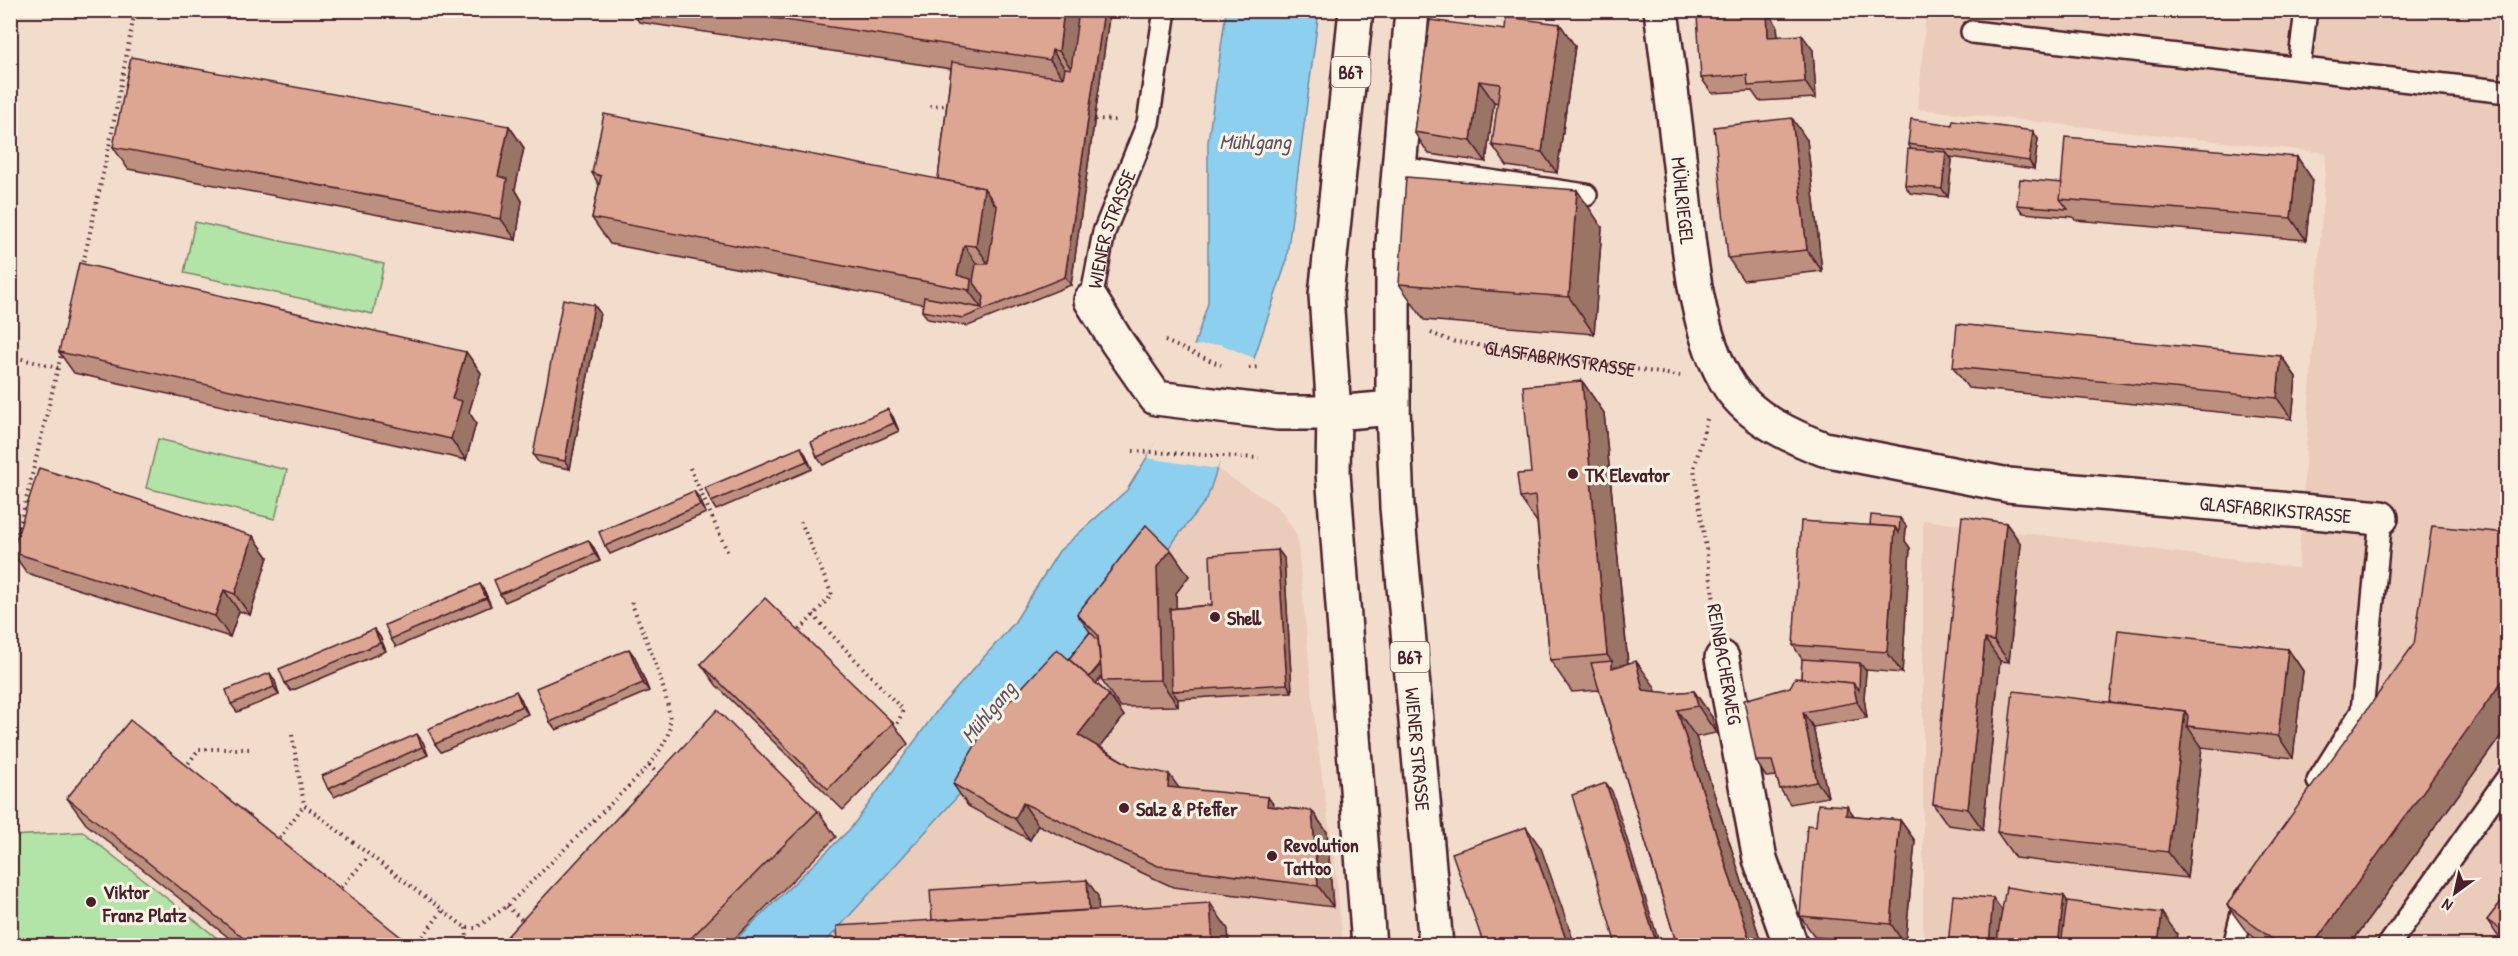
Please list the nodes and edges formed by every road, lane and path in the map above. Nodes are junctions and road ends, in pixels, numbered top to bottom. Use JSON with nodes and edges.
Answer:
{"nodes":[{"id":1,"x":135,"y":10,"type":"edge"},
{"id":2,"x":1165,"y":10,"type":"edge"},
{"id":3,"x":1356,"y":10,"type":"edge"},
{"id":4,"x":1412,"y":10,"type":"edge"},
{"id":5,"x":1661,"y":10,"type":"edge"},
{"id":6,"x":2306,"y":10,"type":"edge"},
{"id":7,"x":1972,"y":32,"type":"dead end"},
{"id":8,"x":2299,"y":67,"type":"junction"},
{"id":9,"x":2508,"y":92,"type":"edge"},
{"id":10,"x":953,"y":105,"type":"edge"},
{"id":11,"x":930,"y":106,"type":"dead end"},
{"id":12,"x":1400,"y":168,"type":"junction"},
{"id":13,"x":1586,"y":195,"type":"dead end"},
{"id":14,"x":80,"y":276,"type":"edge"},
{"id":15,"x":1091,"y":300,"type":"joint"},
{"id":16,"x":1160,"y":339,"type":"dead end"},
{"id":17,"x":1451,"y":341,"type":"dead end"},
{"id":18,"x":64,"y":342,"type":"edge"},
{"id":19,"x":10,"y":356,"type":"edge"},
{"id":20,"x":1226,"y":366,"type":"dead end"},
{"id":21,"x":1259,"y":367,"type":"dead end"},
{"id":22,"x":58,"y":368,"type":"junction"},
{"id":23,"x":1244,"y":368,"type":"dead end"},
{"id":24,"x":1669,"y":376,"type":"dead end"},
{"id":25,"x":1730,"y":386,"type":"junction"},
{"id":26,"x":1393,"y":408,"type":"junction"},
{"id":27,"x":1334,"y":413,"type":"junction"},
{"id":28,"x":1133,"y":451,"type":"dead end"},
{"id":29,"x":1259,"y":458,"type":"dead end"},
{"id":30,"x":690,"y":468,"type":"dead end"},
{"id":31,"x":2381,"y":518,"type":"joint"},
{"id":32,"x":801,"y":522,"type":"dead end"},
{"id":33,"x":728,"y":553,"type":"dead end"},
{"id":34,"x":10,"y":566,"type":"edge"},
{"id":35,"x":630,"y":599,"type":"dead end"},
{"id":36,"x":813,"y":615,"type":"junction"},
{"id":37,"x":800,"y":630,"type":"edge"},
{"id":38,"x":1722,"y":658,"type":"joint"},
{"id":39,"x":894,"y":731,"type":"dead end"},
{"id":40,"x":292,"y":735,"type":"dead end"},
{"id":41,"x":253,"y":749,"type":"dead end"},
{"id":42,"x":649,"y":765,"type":"junction"},
{"id":43,"x":181,"y":773,"type":"edge"},
{"id":44,"x":2508,"y":777,"type":"edge"},
{"id":45,"x":664,"y":781,"type":"edge"},
{"id":46,"x":2307,"y":800,"type":"edge"},
{"id":47,"x":304,"y":805,"type":"junction"},
{"id":48,"x":273,"y":847,"type":"edge"},
{"id":49,"x":369,"y":856,"type":"junction"},
{"id":50,"x":2257,"y":879,"type":"edge"},
{"id":51,"x":334,"y":895,"type":"edge"},
{"id":52,"x":507,"y":906,"type":"junction"},
{"id":53,"x":442,"y":910,"type":"junction"},
{"id":54,"x":530,"y":927,"type":"edge"},
{"id":55,"x":466,"y":928,"type":"junction"},
{"id":56,"x":416,"y":945,"type":"edge"},
{"id":57,"x":468,"y":945,"type":"edge"},
{"id":58,"x":1370,"y":945,"type":"edge"},
{"id":59,"x":1436,"y":945,"type":"edge"},
{"id":60,"x":1791,"y":945,"type":"edge"},
{"id":61,"x":2234,"y":945,"type":"edge"},
{"id":62,"x":2388,"y":945,"type":"edge"}],
"edges":[{"from":1,"to":14,"type":"path"},
{"from":2,"to":15,"type":"lane","name":"WIENER STRASSE"},
{"from":3,"to":27,"type":"main road","number":"B67"},
{"from":4,"to":12,"type":"main road","name":"WIENER STRASSE","number":"B67"},
{"from":5,"to":25,"type":"main road","name":"MÜHLRIEGEL"},
{"from":6,"to":8,"type":"lane"},
{"from":7,"to":8,"type":"lane"},
{"from":8,"to":9,"type":"lane"},
{"from":10,"to":11,"type":"path"},
{"from":12,"to":13,"type":"lane"},
{"from":12,"to":26,"type":"main road","name":"WIENER STRASSE","number":"B67"},
{"from":15,"to":27,"type":"main road","name":"WIENER STRASSE"},
{"from":16,"to":20,"type":"path"},
{"from":17,"to":24,"type":"path","name":"GLASFABRIKSTRASSE"},
{"from":18,"to":22,"type":"path"},
{"from":19,"to":22,"type":"path"},
{"from":21,"to":23,"type":"path"},
{"from":22,"to":34,"type":"path"},
{"from":25,"to":31,"type":"main road","name":"GLASFABRIKSTRASSE"},
{"from":25,"to":38,"type":"path","name":"REINBACHERWEG"},
{"from":26,"to":27,"type":"main road","name":"WIENER STRASSE"},
{"from":26,"to":59,"type":"main road","name":"WIENER STRASSE","number":"B67"},
{"from":27,"to":58,"type":"main road","number":"B67"},
{"from":28,"to":29,"type":"path"},
{"from":30,"to":33,"type":"path"},
{"from":31,"to":46,"type":"lane","name":"GLASFABRIKSTRASSE"},
{"from":32,"to":36,"type":"path"},
{"from":35,"to":42,"type":"path"},
{"from":36,"to":37,"type":"path"},
{"from":36,"to":39,"type":"path"},
{"from":38,"to":60,"type":"main road","name":"REINBACHERWEG"},
{"from":40,"to":47,"type":"path"},
{"from":41,"to":43,"type":"path"},
{"from":42,"to":45,"type":"path"},
{"from":42,"to":52,"type":"path"},
{"from":44,"to":62,"type":"lane"},
{"from":47,"to":48,"type":"path"},
{"from":47,"to":49,"type":"path"},
{"from":49,"to":51,"type":"path"},
{"from":49,"to":53,"type":"path"},
{"from":50,"to":61,"type":"lane"},
{"from":52,"to":54,"type":"path"},
{"from":52,"to":55,"type":"path"},
{"from":53,"to":55,"type":"path"},
{"from":53,"to":56,"type":"path"},
{"from":55,"to":57,"type":"path"}]}
